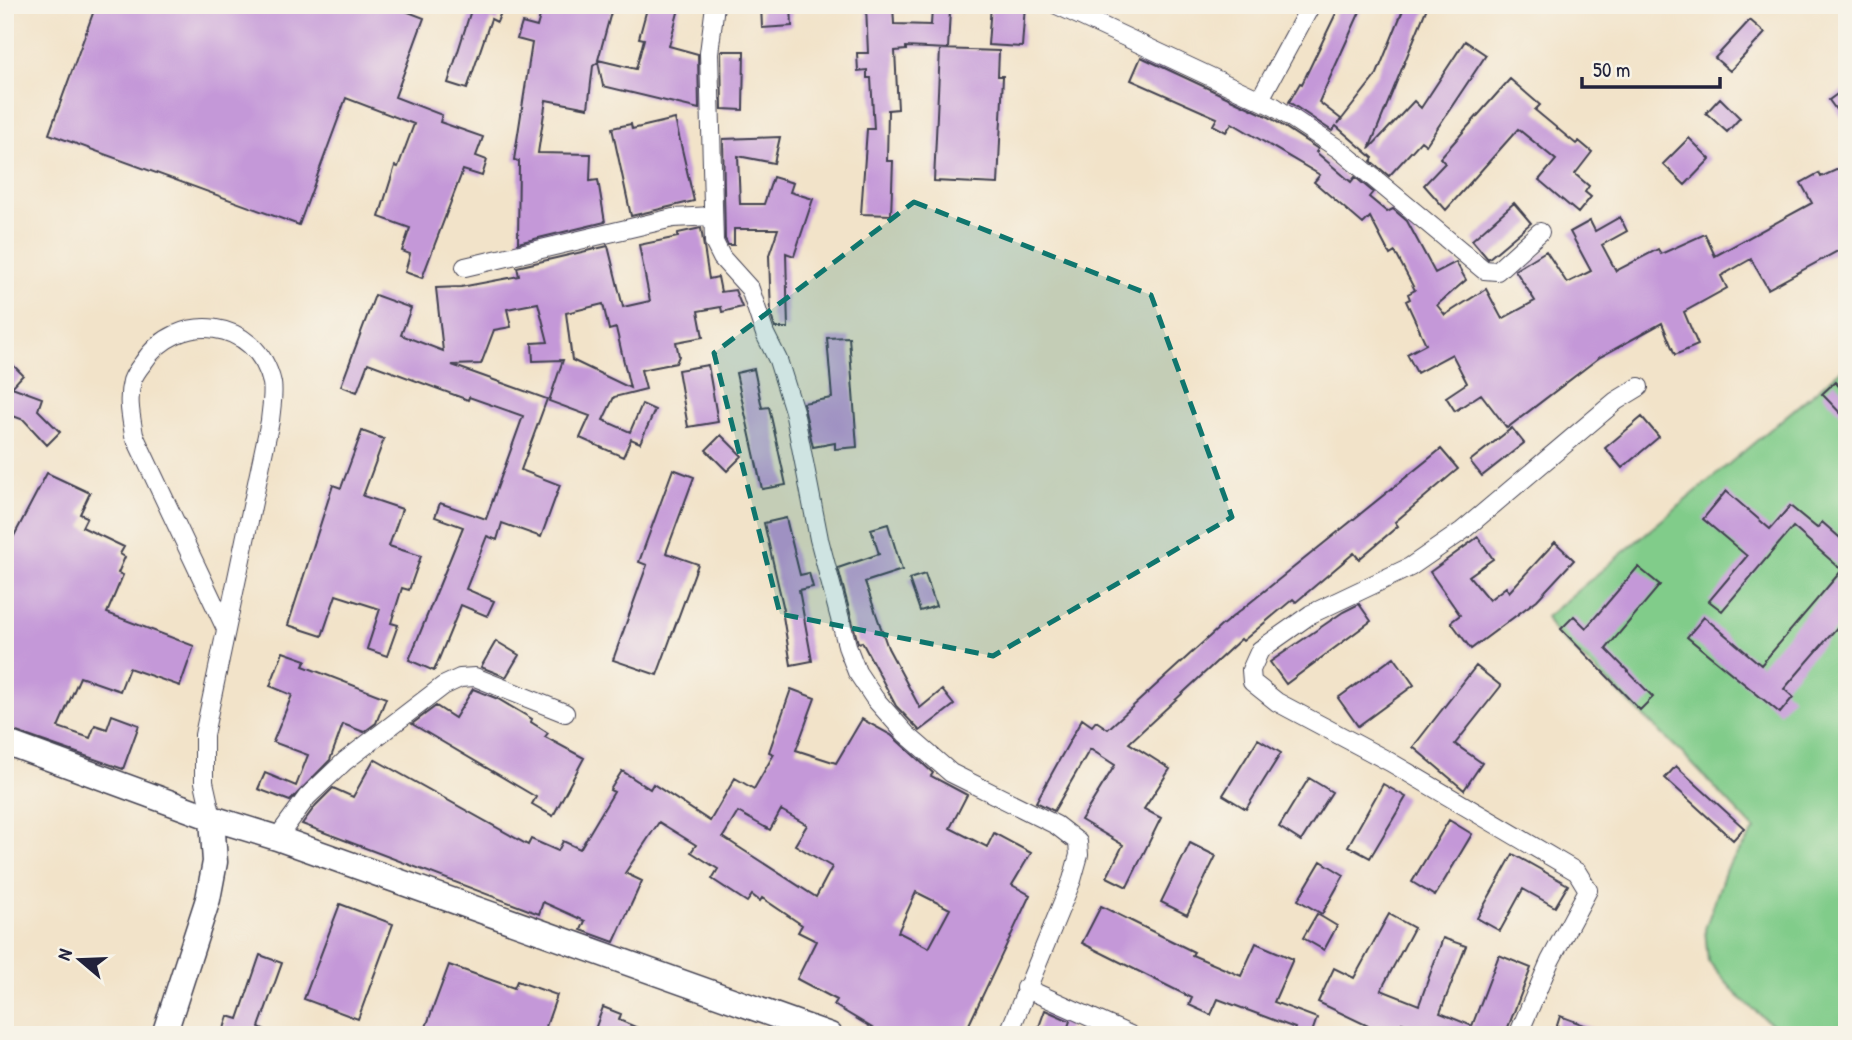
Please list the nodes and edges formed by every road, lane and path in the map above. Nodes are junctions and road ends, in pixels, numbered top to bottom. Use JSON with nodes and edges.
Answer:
{"nodes":[{"id":1,"x":715,"y":5,"type":"edge"},
{"id":2,"x":1058,"y":5,"type":"edge"},
{"id":3,"x":1311,"y":5,"type":"edge"},
{"id":4,"x":1260,"y":99,"type":"junction"},
{"id":5,"x":713,"y":216,"type":"junction"},
{"id":6,"x":1540,"y":232,"type":"dead end"},
{"id":7,"x":465,"y":267,"type":"dead end"},
{"id":8,"x":1639,"y":387,"type":"dead end"},
{"id":9,"x":225,"y":627,"type":"junction"},
{"id":10,"x":565,"y":713,"type":"dead end"},
{"id":11,"x":5,"y":742,"type":"edge"},
{"id":12,"x":212,"y":818,"type":"junction"},
{"id":13,"x":276,"y":838,"type":"junction"},
{"id":14,"x":1025,"y":988,"type":"junction"},
{"id":15,"x":164,"y":1035,"type":"edge"},
{"id":16,"x":830,"y":1035,"type":"edge"},
{"id":17,"x":1008,"y":1035,"type":"edge"},
{"id":18,"x":1130,"y":1035,"type":"edge"},
{"id":19,"x":1518,"y":1035,"type":"edge"}],
"edges":[{"from":1,"to":5,"type":"street"},
{"from":2,"to":4,"type":"street"},
{"from":3,"to":4,"type":"street"},
{"from":4,"to":6,"type":"street"},
{"from":5,"to":7,"type":"street"},
{"from":5,"to":14,"type":"street"},
{"from":8,"to":19,"type":"street"},
{"from":9,"to":9,"type":"street"},
{"from":9,"to":12,"type":"street"},
{"from":10,"to":13,"type":"street"},
{"from":11,"to":12,"type":"street"},
{"from":12,"to":13,"type":"street"},
{"from":12,"to":15,"type":"street"},
{"from":13,"to":16,"type":"street"},
{"from":14,"to":17,"type":"street"},
{"from":14,"to":18,"type":"street"}]}
